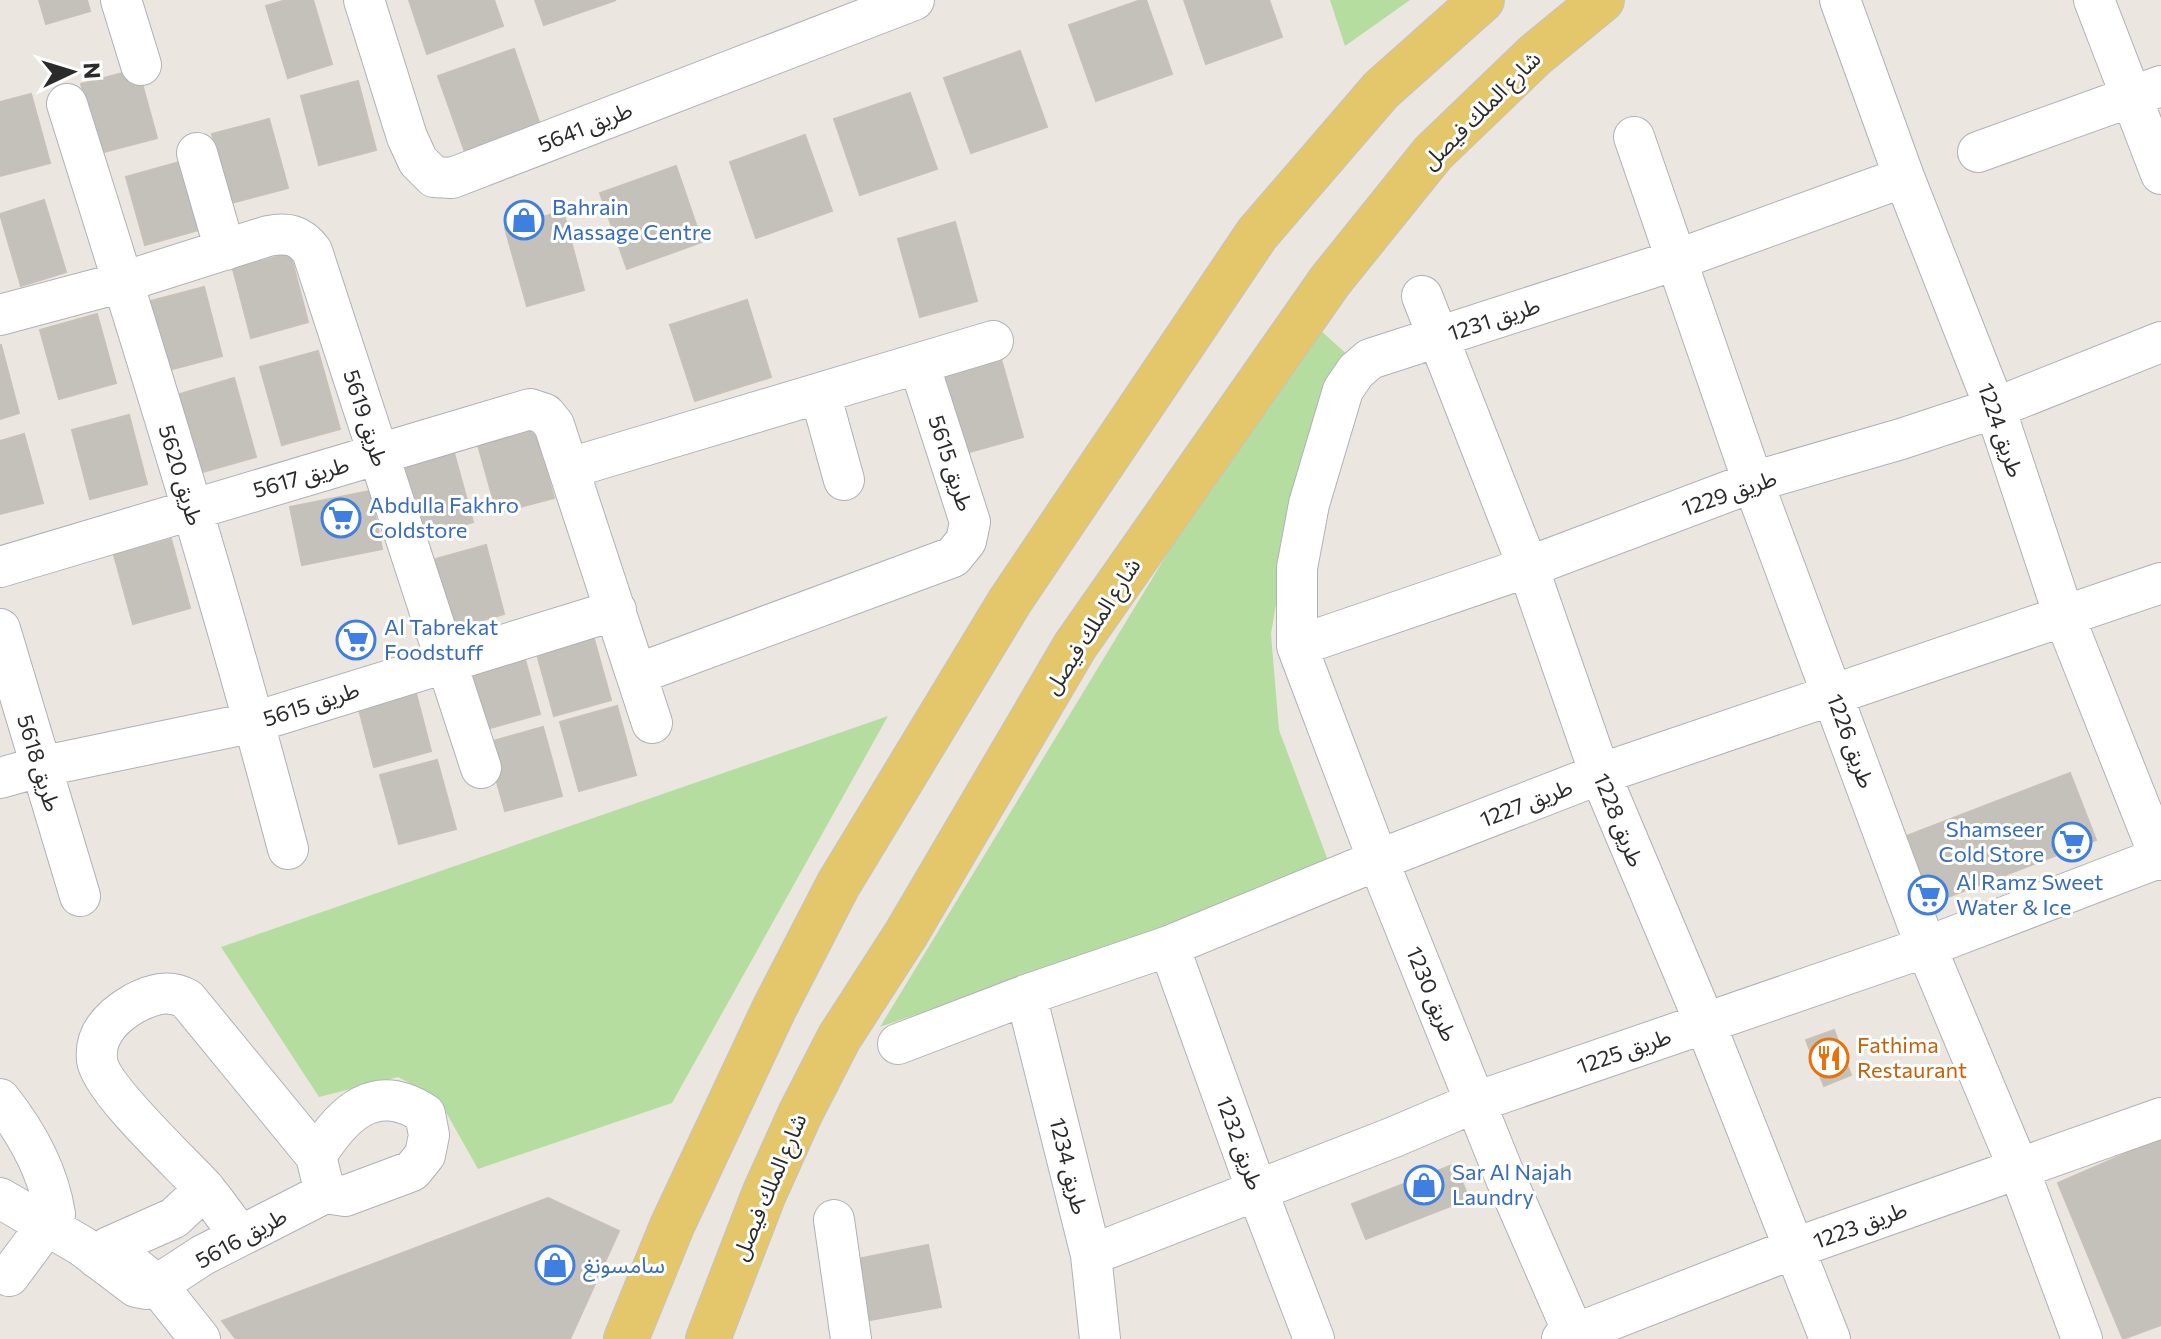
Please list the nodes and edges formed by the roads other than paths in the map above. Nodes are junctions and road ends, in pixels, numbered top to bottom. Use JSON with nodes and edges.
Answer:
{"nodes":[{"id":1,"x":121,"y":0,"type":"edge"},
{"id":2,"x":364,"y":0,"type":"edge"},
{"id":3,"x":914,"y":0,"type":"edge"},
{"id":4,"x":1482,"y":0,"type":"edge"},
{"id":5,"x":1602,"y":0,"type":"edge"},
{"id":6,"x":1840,"y":0,"type":"edge"},
{"id":7,"x":2094,"y":0,"type":"edge"},
{"id":8,"x":141,"y":65,"type":"dead end"},
{"id":9,"x":2146,"y":92,"type":"edge"},
{"id":10,"x":67,"y":104,"type":"dead end"},
{"id":11,"x":1634,"y":137,"type":"dead end"},
{"id":12,"x":1978,"y":152,"type":"dead end"},
{"id":13,"x":197,"y":153,"type":"dead end"},
{"id":14,"x":2161,"y":174,"type":"edge"},
{"id":15,"x":1904,"y":177,"type":"junction"},
{"id":16,"x":225,"y":250,"type":"junction"},
{"id":17,"x":1676,"y":260,"type":"junction"},
{"id":18,"x":123,"y":282,"type":"junction"},
{"id":19,"x":1422,"y":296,"type":"dead end"},
{"id":20,"x":0,"y":315,"type":"edge"},
{"id":21,"x":1437,"y":338,"type":"junction"},
{"id":22,"x":993,"y":341,"type":"dead end"},
{"id":23,"x":2161,"y":342,"type":"edge"},
{"id":24,"x":919,"y":364,"type":"junction"},
{"id":25,"x":820,"y":393,"type":"junction"},
{"id":26,"x":1995,"y":408,"type":"junction"},
{"id":27,"x":377,"y":454,"type":"junction"},
{"id":28,"x":570,"y":468,"type":"junction"},
{"id":29,"x":844,"y":480,"type":"dead end"},
{"id":30,"x":1753,"y":482,"type":"junction"},
{"id":31,"x":191,"y":509,"type":"junction"},
{"id":32,"x":0,"y":567,"type":"edge"},
{"id":33,"x":1528,"y":567,"type":"junction"},
{"id":34,"x":2161,"y":583,"type":"edge"},
{"id":35,"x":616,"y":610,"type":"junction"},
{"id":36,"x":2064,"y":616,"type":"junction"},
{"id":37,"x":0,"y":629,"type":"edge"},
{"id":38,"x":1297,"y":646,"type":"junction"},
{"id":39,"x":446,"y":661,"type":"junction"},
{"id":40,"x":637,"y":674,"type":"junction"},
{"id":41,"x":1834,"y":696,"type":"junction"},
{"id":42,"x":255,"y":722,"type":"junction"},
{"id":43,"x":652,"y":723,"type":"dead end"},
{"id":44,"x":39,"y":767,"type":"junction"},
{"id":45,"x":481,"y":768,"type":"dead end"},
{"id":46,"x":1600,"y":774,"type":"junction"},
{"id":47,"x":0,"y":778,"type":"edge"},
{"id":48,"x":288,"y":849,"type":"dead end"},
{"id":49,"x":2161,"y":858,"type":"edge"},
{"id":50,"x":1378,"y":860,"type":"junction"},
{"id":51,"x":80,"y":896,"type":"dead end"},
{"id":52,"x":1169,"y":946,"type":"junction"},
{"id":53,"x":1926,"y":947,"type":"junction"},
{"id":54,"x":1026,"y":995,"type":"junction"},
{"id":55,"x":1705,"y":1023,"type":"junction"},
{"id":56,"x":898,"y":1044,"type":"dead end"},
{"id":57,"x":0,"y":1099,"type":"edge"},
{"id":58,"x":1476,"y":1102,"type":"junction"},
{"id":59,"x":2161,"y":1118,"type":"edge"},
{"id":60,"x":2018,"y":1167,"type":"junction"},
{"id":61,"x":0,"y":1182,"type":"edge"},
{"id":62,"x":1256,"y":1188,"type":"junction"},
{"id":63,"x":205,"y":1189,"type":"junction"},
{"id":64,"x":0,"y":1198,"type":"edge"},
{"id":65,"x":52,"y":1220,"type":"junction"},
{"id":66,"x":834,"y":1220,"type":"dead end"},
{"id":67,"x":672,"y":1226,"type":"junction"},
{"id":68,"x":240,"y":1236,"type":"junction"},
{"id":69,"x":1795,"y":1248,"type":"junction"},
{"id":70,"x":103,"y":1252,"type":"junction"},
{"id":71,"x":1091,"y":1255,"type":"junction"},
{"id":72,"x":9,"y":1276,"type":"dead end"},
{"id":73,"x":157,"y":1285,"type":"junction"},
{"id":74,"x":192,"y":1336,"type":"edge"},
{"id":75,"x":1571,"y":1338,"type":"edge"},
{"id":76,"x":626,"y":1339,"type":"edge"},
{"id":77,"x":656,"y":1339,"type":"edge"},
{"id":78,"x":708,"y":1339,"type":"edge"},
{"id":79,"x":851,"y":1339,"type":"edge"},
{"id":80,"x":1100,"y":1339,"type":"edge"},
{"id":81,"x":1314,"y":1339,"type":"edge"},
{"id":82,"x":1830,"y":1339,"type":"edge"},
{"id":83,"x":2082,"y":1339,"type":"edge"}],
"edges":[{"from":1,"to":8,"type":"street"},
{"from":2,"to":3,"type":"street","name":"طريق 5641"},
{"from":4,"to":67,"type":"main road"},
{"from":5,"to":78,"type":"main road","name":"شارع الملك فيصل"},
{"from":6,"to":15,"type":"street","name":"طريق 1224"},
{"from":7,"to":9,"type":"street"},
{"from":9,"to":12,"type":"street"},
{"from":9,"to":14,"type":"street"},
{"from":10,"to":18,"type":"street","name":"طريق 5620"},
{"from":11,"to":17,"type":"street","name":"طريق 1226"},
{"from":13,"to":16,"type":"street"},
{"from":15,"to":17,"type":"street","name":"طريق 1231"},
{"from":15,"to":26,"type":"street","name":"طريق 1224"},
{"from":16,"to":18,"type":"street","name":"طريق 5619"},
{"from":16,"to":27,"type":"street","name":"طريق 5619"},
{"from":17,"to":21,"type":"street","name":"طريق 1231"},
{"from":17,"to":30,"type":"street","name":"طريق 1226"},
{"from":18,"to":20,"type":"street","name":"طريق 5619"},
{"from":18,"to":31,"type":"street","name":"طريق 5620"},
{"from":19,"to":21,"type":"street","name":"طريق 1228"},
{"from":21,"to":33,"type":"street","name":"طريق 1228"},
{"from":21,"to":38,"type":"street","name":"طريق 1231"},
{"from":22,"to":24,"type":"street"},
{"from":23,"to":26,"type":"street","name":"طريق 1229"},
{"from":24,"to":25,"type":"street"},
{"from":24,"to":40,"type":"street","name":"طريق 5615"},
{"from":25,"to":28,"type":"street"},
{"from":25,"to":29,"type":"street"},
{"from":26,"to":30,"type":"street","name":"طريق 1229"},
{"from":26,"to":36,"type":"street","name":"طريق 1224"},
{"from":27,"to":28,"type":"street","name":"طريق 5617"},
{"from":27,"to":31,"type":"street","name":"طريق 5617"},
{"from":27,"to":39,"type":"street","name":"طريق 5619"},
{"from":28,"to":35,"type":"street","name":"طريق 5617"},
{"from":30,"to":33,"type":"street","name":"طريق 1229"},
{"from":30,"to":41,"type":"street","name":"طريق 1226"},
{"from":31,"to":32,"type":"street","name":"طريق 5617"},
{"from":31,"to":42,"type":"street","name":"طريق 5620"},
{"from":33,"to":38,"type":"street","name":"طريق 1229"},
{"from":33,"to":46,"type":"street","name":"طريق 1228"},
{"from":34,"to":36,"type":"street","name":"طريق 1227"},
{"from":35,"to":39,"type":"street","name":"طريق 5615"},
{"from":35,"to":40,"type":"street","name":"طريق 5617"},
{"from":36,"to":41,"type":"street","name":"طريق 1227"},
{"from":36,"to":49,"type":"street","name":"طريق 1224"},
{"from":37,"to":44,"type":"street","name":"طريق 5618"},
{"from":38,"to":50,"type":"street","name":"طريق 1230"},
{"from":39,"to":42,"type":"street","name":"طريق 5615"},
{"from":39,"to":45,"type":"street","name":"طريق 5619"},
{"from":40,"to":43,"type":"street","name":"طريق 5617"},
{"from":41,"to":46,"type":"street","name":"طريق 1227"},
{"from":41,"to":53,"type":"street","name":"طريق 1226"},
{"from":42,"to":44,"type":"street","name":"طريق 5615"},
{"from":42,"to":48,"type":"street","name":"طريق 5620"},
{"from":44,"to":47,"type":"street","name":"طريق 5615"},
{"from":44,"to":51,"type":"street","name":"طريق 5618"},
{"from":46,"to":50,"type":"street","name":"طريق 1227"},
{"from":46,"to":55,"type":"street","name":"طريق 1228"},
{"from":49,"to":53,"type":"street","name":"طريق 1225"},
{"from":50,"to":52,"type":"street","name":"طريق 1227"},
{"from":50,"to":58,"type":"street","name":"طريق 1230"},
{"from":52,"to":54,"type":"street","name":"طريق 1227"},
{"from":52,"to":62,"type":"street","name":"طريق 1232"},
{"from":53,"to":55,"type":"street","name":"طريق 1225"},
{"from":53,"to":60,"type":"street","name":"طريق 1226"},
{"from":54,"to":56,"type":"street","name":"طريق 1227"},
{"from":54,"to":71,"type":"street","name":"طريق 1234"},
{"from":55,"to":58,"type":"street","name":"طريق 1225"},
{"from":55,"to":69,"type":"street","name":"طريق 1228"},
{"from":57,"to":65,"type":"street"},
{"from":58,"to":62,"type":"street","name":"طريق 1225"},
{"from":58,"to":75,"type":"street","name":"طريق 1230"},
{"from":59,"to":60,"type":"street","name":"طريق 1223"},
{"from":60,"to":69,"type":"street","name":"طريق 1223"},
{"from":60,"to":83,"type":"street","name":"طريق 1226"},
{"from":61,"to":65,"type":"street"},
{"from":62,"to":71,"type":"street","name":"طريق 1225"},
{"from":62,"to":81,"type":"street","name":"طريق 1232"},
{"from":63,"to":68,"type":"street"},
{"from":63,"to":68,"type":"street","name":"طريق 5616"},
{"from":63,"to":70,"type":"street"},
{"from":64,"to":65,"type":"street"},
{"from":65,"to":70,"type":"street"},
{"from":65,"to":72,"type":"street"},
{"from":66,"to":79,"type":"street"},
{"from":67,"to":76,"type":"main road"},
{"from":67,"to":77,"type":"main road"},
{"from":68,"to":73,"type":"street","name":"طريق 5616"},
{"from":69,"to":75,"type":"street","name":"طريق 1223"},
{"from":69,"to":82,"type":"street","name":"طريق 1228"},
{"from":70,"to":73,"type":"street"},
{"from":71,"to":80,"type":"street","name":"طريق 1234"},
{"from":73,"to":74,"type":"street"}]}
